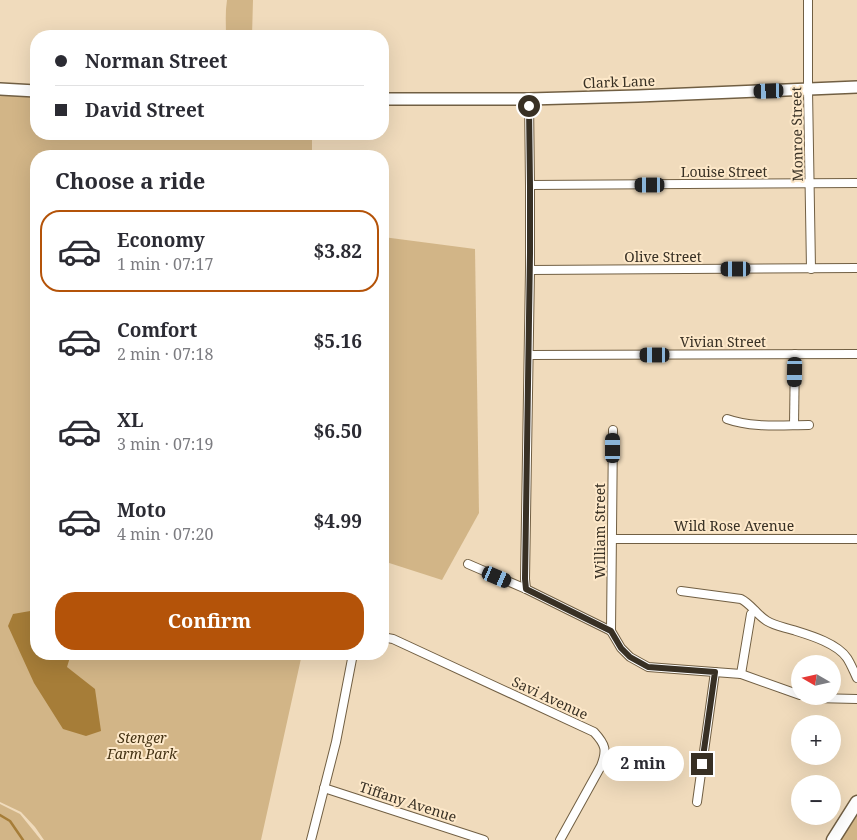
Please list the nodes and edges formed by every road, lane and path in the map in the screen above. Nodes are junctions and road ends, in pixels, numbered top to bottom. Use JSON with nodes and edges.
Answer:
{"nodes":[{"id":1,"x":808,"y":0,"type":"edge"},
{"id":2,"x":857,"y":87,"type":"edge"},
{"id":3,"x":0,"y":90,"type":"edge"},
{"id":4,"x":808,"y":90,"type":"junction"},
{"id":5,"x":30,"y":91,"type":"edge"},
{"id":6,"x":389,"y":99,"type":"edge"},
{"id":7,"x":529,"y":99,"type":"junction"},
{"id":8,"x":857,"y":183,"type":"edge"},
{"id":9,"x":810,"y":184,"type":"junction"},
{"id":10,"x":530,"y":186,"type":"junction"},
{"id":11,"x":811,"y":268,"type":"junction"},
{"id":12,"x":857,"y":268,"type":"edge"},
{"id":13,"x":530,"y":270,"type":"junction"},
{"id":14,"x":795,"y":354,"type":"junction"},
{"id":15,"x":857,"y":354,"type":"edge"},
{"id":16,"x":529,"y":355,"type":"junction"},
{"id":17,"x":727,"y":419,"type":"dead end"},
{"id":18,"x":794,"y":425,"type":"junction"},
{"id":19,"x":809,"y":425,"type":"dead end"},
{"id":20,"x":613,"y":430,"type":"dead end"},
{"id":21,"x":612,"y":539,"type":"junction"},
{"id":22,"x":857,"y":539,"type":"edge"},
{"id":23,"x":468,"y":564,"type":"dead end"},
{"id":24,"x":526,"y":589,"type":"junction"},
{"id":25,"x":681,"y":591,"type":"dead end"},
{"id":26,"x":755,"y":611,"type":"junction"},
{"id":27,"x":611,"y":631,"type":"junction"},
{"id":28,"x":389,"y":638,"type":"edge"},
{"id":29,"x":353,"y":660,"type":"edge"},
{"id":30,"x":715,"y":672,"type":"junction"},
{"id":31,"x":741,"y":674,"type":"junction"},
{"id":32,"x":857,"y":678,"type":"edge"},
{"id":33,"x":791,"y":692,"type":"edge"},
{"id":34,"x":841,"y":699,"type":"edge"},
{"id":35,"x":857,"y":699,"type":"edge"},
{"id":36,"x":324,"y":788,"type":"junction"},
{"id":37,"x":697,"y":802,"type":"dead end"},
{"id":38,"x":857,"y":802,"type":"edge"},
{"id":39,"x":311,"y":840,"type":"edge"},
{"id":40,"x":484,"y":840,"type":"edge"},
{"id":41,"x":560,"y":840,"type":"edge"},
{"id":42,"x":833,"y":840,"type":"edge"}],
"edges":[{"from":1,"to":4,"type":"street","name":"Monroe Street"},
{"from":2,"to":4,"type":"main road","name":"Clark Lane"},
{"from":3,"to":5,"type":"main road"},
{"from":4,"to":7,"type":"main road","name":"Clark Lane"},
{"from":4,"to":9,"type":"street","name":"Monroe Street"},
{"from":6,"to":7,"type":"main road","name":"Clark Lane"},
{"from":7,"to":10,"type":"street"},
{"from":8,"to":9,"type":"street","name":"Louise Street"},
{"from":9,"to":10,"type":"street","name":"Louise Street"},
{"from":9,"to":11,"type":"street","name":"Monroe Street"},
{"from":10,"to":13,"type":"street"},
{"from":11,"to":12,"type":"street","name":"Olive Street"},
{"from":11,"to":13,"type":"street","name":"Olive Street"},
{"from":13,"to":16,"type":"street"},
{"from":14,"to":15,"type":"street","name":"Vivian Street"},
{"from":14,"to":16,"type":"street","name":"Vivian Street"},
{"from":14,"to":18,"type":"street"},
{"from":16,"to":24,"type":"street"},
{"from":17,"to":18,"type":"street"},
{"from":18,"to":19,"type":"street"},
{"from":20,"to":21,"type":"street","name":"William Street"},
{"from":21,"to":22,"type":"street","name":"Wild Rose Avenue"},
{"from":21,"to":27,"type":"street","name":"William Street"},
{"from":23,"to":24,"type":"street"},
{"from":24,"to":27,"type":"street"},
{"from":25,"to":26,"type":"street"},
{"from":26,"to":31,"type":"street"},
{"from":26,"to":32,"type":"street"},
{"from":27,"to":30,"type":"street"},
{"from":28,"to":41,"type":"street","name":"Savi Avenue"},
{"from":29,"to":36,"type":"street"},
{"from":30,"to":31,"type":"street"},
{"from":30,"to":37,"type":"street"},
{"from":31,"to":33,"type":"street"},
{"from":34,"to":35,"type":"street"},
{"from":36,"to":39,"type":"street"},
{"from":36,"to":40,"type":"street","name":"Tiffany Avenue"},
{"from":38,"to":42,"type":"main road"}]}
